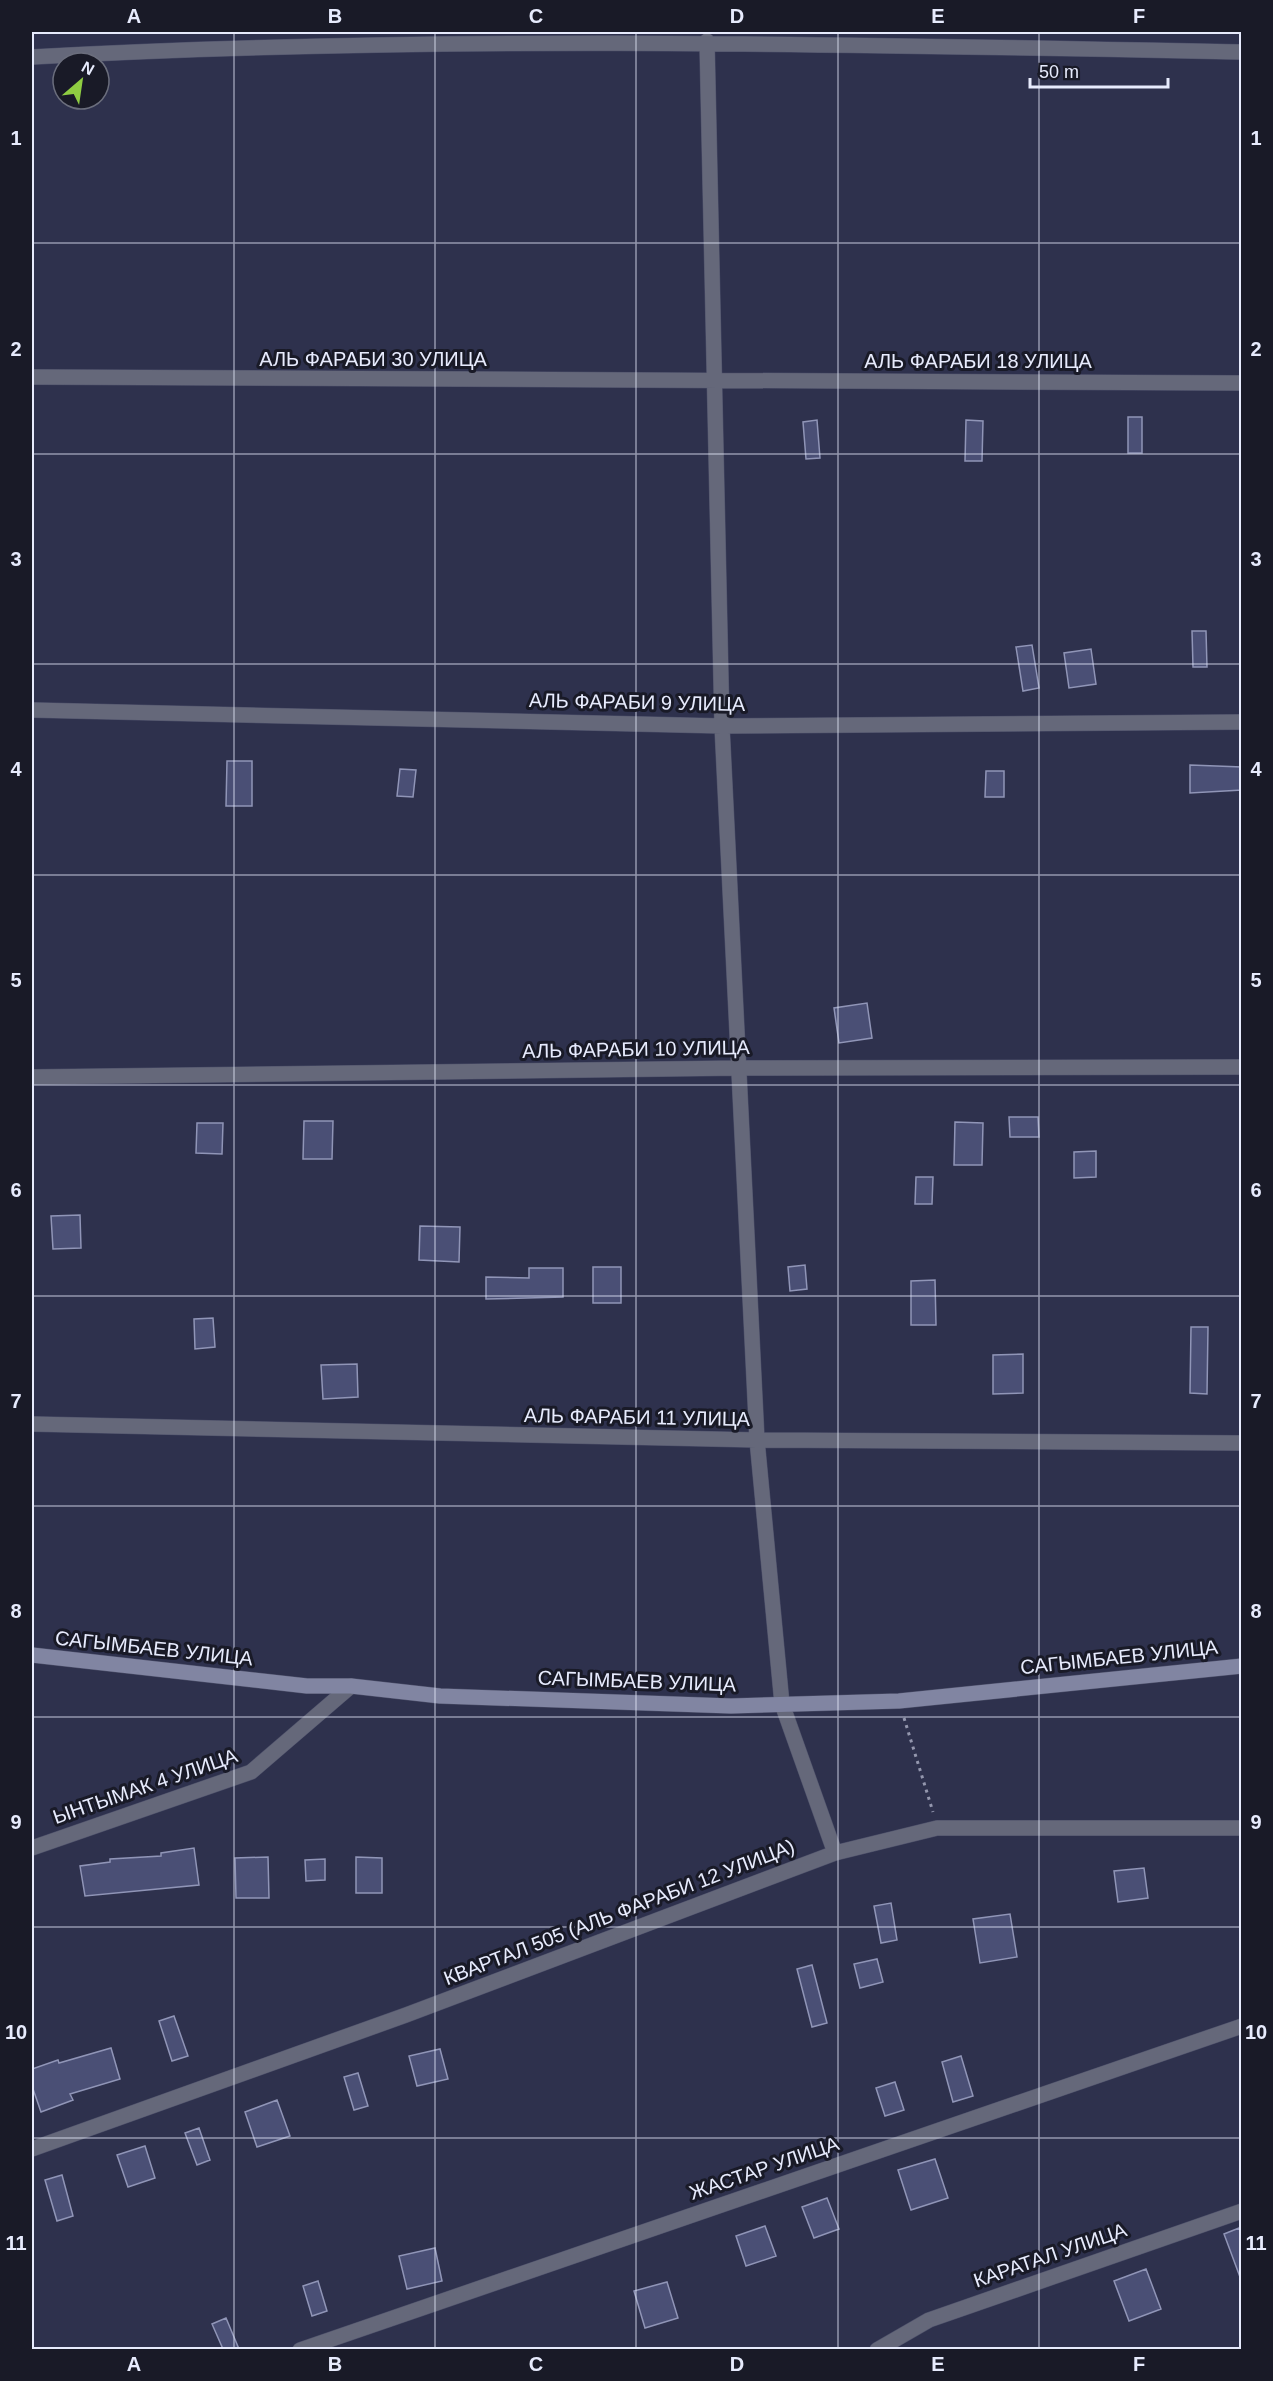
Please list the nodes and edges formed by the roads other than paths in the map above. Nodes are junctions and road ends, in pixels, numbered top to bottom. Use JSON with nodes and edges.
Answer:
{"nodes":[{"id":1,"x":707,"y":41,"type":"junction"},
{"id":2,"x":1242,"y":52,"type":"edge"},
{"id":3,"x":32,"y":57,"type":"edge"},
{"id":4,"x":32,"y":377,"type":"edge"},
{"id":5,"x":714,"y":382,"type":"junction"},
{"id":6,"x":1242,"y":383,"type":"edge"},
{"id":7,"x":32,"y":710,"type":"edge"},
{"id":8,"x":1242,"y":722,"type":"edge"},
{"id":9,"x":722,"y":726,"type":"junction"},
{"id":10,"x":1242,"y":1067,"type":"edge"},
{"id":11,"x":740,"y":1068,"type":"junction"},
{"id":12,"x":32,"y":1077,"type":"edge"},
{"id":13,"x":32,"y":1424,"type":"edge"},
{"id":14,"x":758,"y":1440,"type":"junction"},
{"id":15,"x":1242,"y":1443,"type":"edge"},
{"id":16,"x":32,"y":1655,"type":"edge"},
{"id":17,"x":1242,"y":1666,"type":"edge"},
{"id":18,"x":351,"y":1686,"type":"junction"},
{"id":19,"x":782,"y":1704,"type":"junction"},
{"id":20,"x":1242,"y":1828,"type":"edge"},
{"id":21,"x":32,"y":1848,"type":"edge"},
{"id":22,"x":835,"y":1853,"type":"junction"},
{"id":23,"x":1242,"y":2026,"type":"edge"},
{"id":24,"x":32,"y":2149,"type":"edge"},
{"id":25,"x":1242,"y":2211,"type":"edge"},
{"id":26,"x":300,"y":2349,"type":"edge"},
{"id":27,"x":877,"y":2349,"type":"edge"}],
"edges":[{"from":1,"to":2,"type":"street"},
{"from":1,"to":3,"type":"street"},
{"from":1,"to":5,"type":"street"},
{"from":4,"to":5,"type":"street","name":"АЛЬ ФАРАБИ 30 УЛИЦА"},
{"from":5,"to":6,"type":"street","name":"АЛЬ ФАРАБИ 18 УЛИЦА"},
{"from":5,"to":9,"type":"street"},
{"from":7,"to":9,"type":"street","name":"АЛЬ ФАРАБИ 9 УЛИЦА"},
{"from":8,"to":9,"type":"street","name":"АЛЬ ФАРАБИ 9 УЛИЦА"},
{"from":9,"to":11,"type":"street"},
{"from":10,"to":11,"type":"street","name":"АЛЬ ФАРАБИ 10 УЛИЦА"},
{"from":11,"to":12,"type":"street","name":"АЛЬ ФАРАБИ 10 УЛИЦА"},
{"from":11,"to":14,"type":"street"},
{"from":13,"to":14,"type":"street","name":"АЛЬ ФАРАБИ 11 УЛИЦА"},
{"from":14,"to":15,"type":"street","name":"АЛЬ ФАРАБИ 11 УЛИЦА"},
{"from":14,"to":19,"type":"street"},
{"from":16,"to":18,"type":"street","name":"САГЫМБАЕВ УЛИЦА"},
{"from":17,"to":19,"type":"street","name":"САГЫМБАЕВ УЛИЦА"},
{"from":18,"to":19,"type":"street","name":"САГЫМБАЕВ УЛИЦА"},
{"from":18,"to":21,"type":"street","name":"ЫНТЫМАК 4 УЛИЦА"},
{"from":19,"to":22,"type":"street"},
{"from":20,"to":22,"type":"street","name":"КВАРТАЛ 505 (АЛЬ ФАРАБИ 12 УЛИЦА)"},
{"from":22,"to":24,"type":"street","name":"КВАРТАЛ 505 (АЛЬ ФАРАБИ 12 УЛИЦА)"},
{"from":23,"to":26,"type":"street","name":"ЖАСТАР УЛИЦА"},
{"from":25,"to":27,"type":"street","name":"КАРАТАЛ УЛИЦА"}]}
